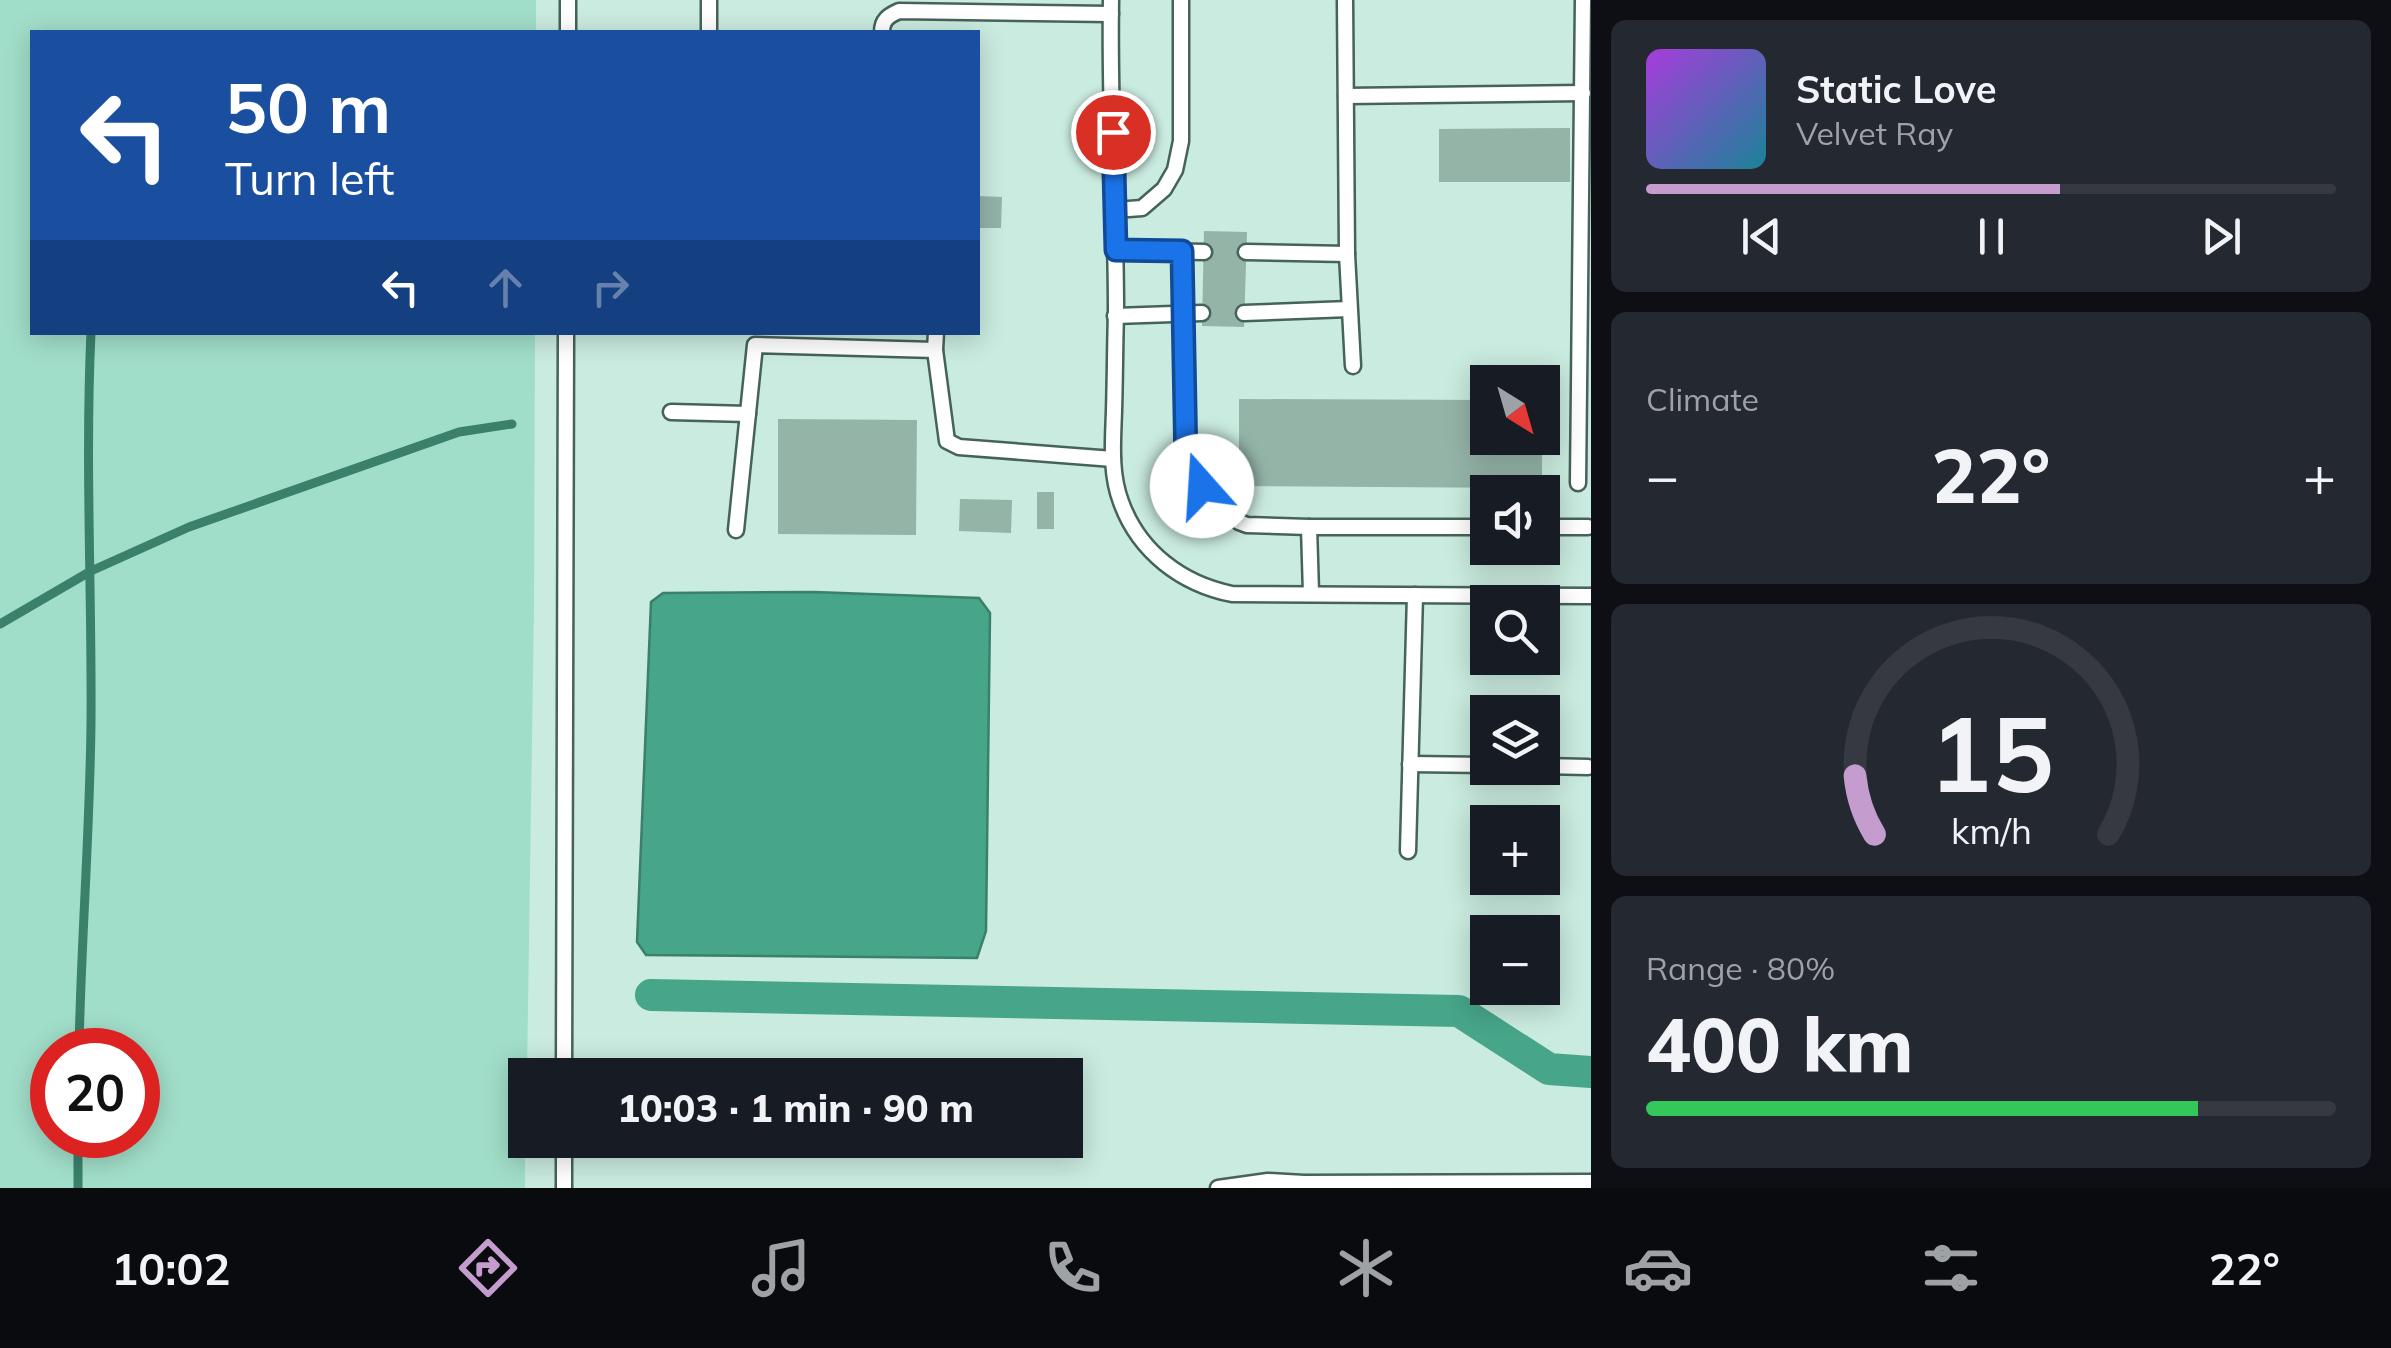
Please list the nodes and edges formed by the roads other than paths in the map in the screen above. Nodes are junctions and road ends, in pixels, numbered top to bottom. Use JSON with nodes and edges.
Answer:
{"nodes":[{"id":1,"x":568,"y":0,"type":"edge"},
{"id":2,"x":709,"y":0,"type":"edge"},
{"id":3,"x":1180,"y":0,"type":"edge"},
{"id":4,"x":1345,"y":0,"type":"edge"},
{"id":5,"x":1583,"y":0,"type":"edge"},
{"id":6,"x":1111,"y":7,"type":"edge"},
{"id":7,"x":568,"y":30,"type":"edge"},
{"id":8,"x":710,"y":30,"type":"edge"},
{"id":9,"x":882,"y":30,"type":"edge"},
{"id":10,"x":1582,"y":93,"type":"junction"},
{"id":11,"x":1346,"y":96,"type":"junction"},
{"id":12,"x":1115,"y":210,"type":"junction"},
{"id":13,"x":1116,"y":250,"type":"junction"},
{"id":14,"x":1182,"y":251,"type":"junction"},
{"id":15,"x":1204,"y":252,"type":"dead end"},
{"id":16,"x":1246,"y":252,"type":"dead end"},
{"id":17,"x":1347,"y":254,"type":"junction"},
{"id":18,"x":1349,"y":309,"type":"junction"},
{"id":19,"x":1185,"y":313,"type":"junction"},
{"id":20,"x":1244,"y":313,"type":"dead end"},
{"id":21,"x":1202,"y":314,"type":"dead end"},
{"id":22,"x":1116,"y":316,"type":"junction"},
{"id":23,"x":566,"y":335,"type":"edge"},
{"id":24,"x":936,"y":335,"type":"edge"},
{"id":25,"x":935,"y":350,"type":"junction"},
{"id":26,"x":1353,"y":366,"type":"dead end"},
{"id":27,"x":671,"y":412,"type":"dead end"},
{"id":28,"x":748,"y":414,"type":"junction"},
{"id":29,"x":1113,"y":459,"type":"junction"},
{"id":30,"x":1578,"y":483,"type":"dead end"},
{"id":31,"x":1309,"y":527,"type":"junction"},
{"id":32,"x":1470,"y":527,"type":"edge"},
{"id":33,"x":1560,"y":527,"type":"edge"},
{"id":34,"x":1588,"y":527,"type":"dead end"},
{"id":35,"x":736,"y":530,"type":"dead end"},
{"id":36,"x":1311,"y":593,"type":"junction"},
{"id":37,"x":1415,"y":595,"type":"junction"},
{"id":38,"x":1591,"y":596,"type":"edge"},
{"id":39,"x":1410,"y":764,"type":"junction"},
{"id":40,"x":1470,"y":765,"type":"edge"},
{"id":41,"x":1560,"y":766,"type":"edge"},
{"id":42,"x":1588,"y":767,"type":"dead end"},
{"id":43,"x":1408,"y":851,"type":"dead end"},
{"id":44,"x":564,"y":1058,"type":"edge"},
{"id":45,"x":564,"y":1158,"type":"edge"},
{"id":46,"x":1591,"y":1182,"type":"edge"},
{"id":47,"x":1302,"y":1186,"type":"edge"},
{"id":48,"x":564,"y":1188,"type":"edge"},
{"id":49,"x":1218,"y":1188,"type":"edge"}],
"edges":[{"from":1,"to":7,"type":"lane"},
{"from":2,"to":8,"type":"lane"},
{"from":3,"to":12,"type":"lane"},
{"from":4,"to":11,"type":"lane"},
{"from":5,"to":10,"type":"lane"},
{"from":6,"to":9,"type":"lane"},
{"from":6,"to":12,"type":"lane"},
{"from":10,"to":11,"type":"lane"},
{"from":10,"to":30,"type":"lane"},
{"from":11,"to":17,"type":"lane"},
{"from":12,"to":13,"type":"lane"},
{"from":13,"to":14,"type":"lane"},
{"from":13,"to":22,"type":"lane"},
{"from":14,"to":15,"type":"lane"},
{"from":14,"to":19,"type":"lane"},
{"from":16,"to":17,"type":"lane"},
{"from":17,"to":18,"type":"lane"},
{"from":18,"to":20,"type":"lane"},
{"from":18,"to":26,"type":"lane"},
{"from":19,"to":21,"type":"lane"},
{"from":19,"to":22,"type":"lane"},
{"from":19,"to":31,"type":"lane"},
{"from":22,"to":29,"type":"lane"},
{"from":23,"to":44,"type":"lane"},
{"from":24,"to":25,"type":"lane"},
{"from":25,"to":28,"type":"lane"},
{"from":25,"to":29,"type":"lane"},
{"from":27,"to":28,"type":"lane"},
{"from":28,"to":35,"type":"lane"},
{"from":29,"to":36,"type":"lane"},
{"from":31,"to":32,"type":"lane"},
{"from":31,"to":36,"type":"lane"},
{"from":33,"to":34,"type":"lane"},
{"from":36,"to":37,"type":"lane"},
{"from":37,"to":38,"type":"lane"},
{"from":37,"to":39,"type":"lane"},
{"from":39,"to":40,"type":"lane"},
{"from":39,"to":43,"type":"lane"},
{"from":41,"to":42,"type":"lane"},
{"from":45,"to":48,"type":"lane"},
{"from":46,"to":47,"type":"lane"},
{"from":47,"to":49,"type":"lane"}]}
